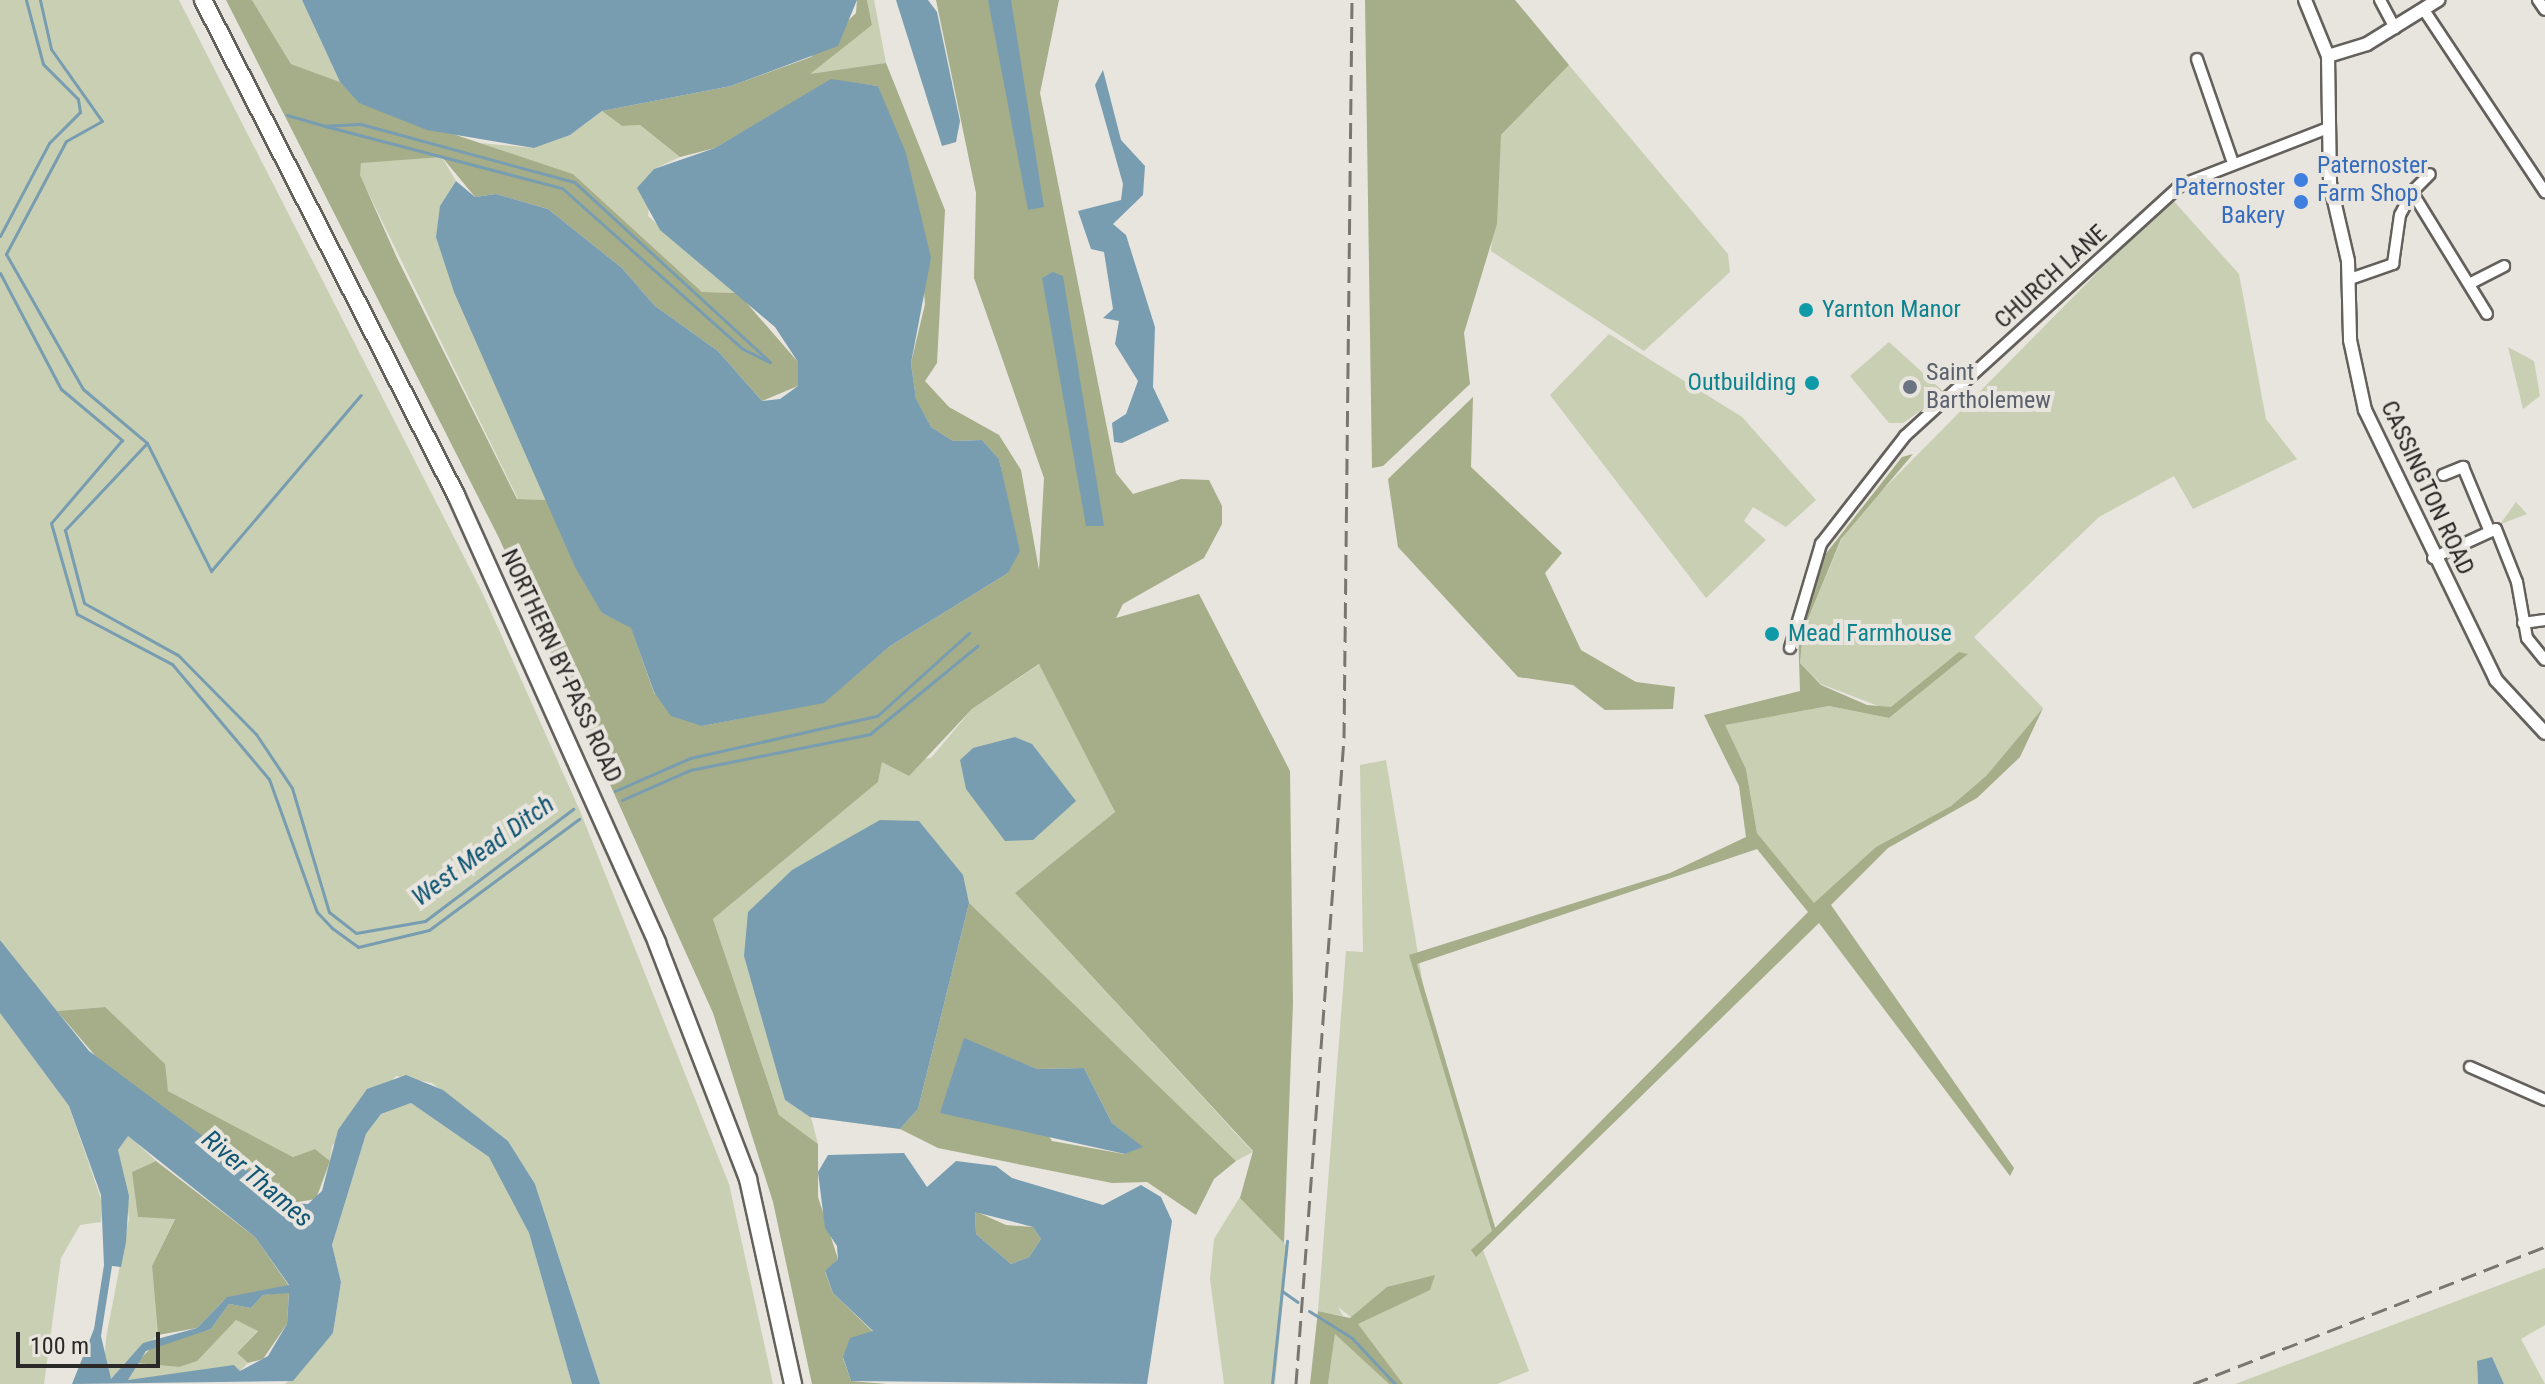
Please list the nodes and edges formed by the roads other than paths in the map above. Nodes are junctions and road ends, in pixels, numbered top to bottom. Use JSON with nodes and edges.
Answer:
{"nodes":[{"id":1,"x":203,"y":0,"type":"edge"},
{"id":2,"x":2305,"y":0,"type":"edge"},
{"id":3,"x":2380,"y":0,"type":"edge"},
{"id":4,"x":2438,"y":0,"type":"edge"},
{"id":5,"x":2538,"y":0,"type":"edge"},
{"id":6,"x":2424,"y":10,"type":"junction"},
{"id":7,"x":2545,"y":10,"type":"edge"},
{"id":8,"x":2395,"y":28,"type":"junction"},
{"id":9,"x":2328,"y":56,"type":"junction"},
{"id":10,"x":2197,"y":59,"type":"dead end"},
{"id":11,"x":2328,"y":128,"type":"junction"},
{"id":12,"x":2232,"y":160,"type":"junction"},
{"id":13,"x":2430,"y":174,"type":"dead end"},
{"id":14,"x":2412,"y":192,"type":"junction"},
{"id":15,"x":2545,"y":192,"type":"edge"},
{"id":16,"x":2504,"y":266,"type":"dead end"},
{"id":17,"x":2350,"y":279,"type":"junction"},
{"id":18,"x":2473,"y":282,"type":"junction"},
{"id":19,"x":2487,"y":314,"type":"dead end"},
{"id":20,"x":2443,"y":475,"type":"dead end"},
{"id":21,"x":2490,"y":532,"type":"junction"},
{"id":22,"x":2433,"y":558,"type":"junction"},
{"id":23,"x":2545,"y":620,"type":"edge"},
{"id":24,"x":2523,"y":623,"type":"junction"},
{"id":25,"x":1790,"y":648,"type":"dead end"},
{"id":26,"x":2545,"y":660,"type":"edge"},
{"id":27,"x":2545,"y":733,"type":"edge"},
{"id":28,"x":2470,"y":1067,"type":"dead end"},
{"id":29,"x":2545,"y":1100,"type":"edge"},
{"id":30,"x":793,"y":1384,"type":"edge"}],
"edges":[{"from":1,"to":30,"type":"highway","name":"NORTHERN BY-PASS ROAD"},
{"from":2,"to":9,"type":"street","name":"CASSINGTON ROAD"},
{"from":3,"to":8,"type":"street"},
{"from":4,"to":6,"type":"street"},
{"from":5,"to":7,"type":"street"},
{"from":6,"to":8,"type":"street"},
{"from":6,"to":15,"type":"street"},
{"from":8,"to":9,"type":"street"},
{"from":9,"to":11,"type":"street","name":"CASSINGTON ROAD"},
{"from":10,"to":12,"type":"street"},
{"from":11,"to":12,"type":"street","name":"CHURCH LANE"},
{"from":11,"to":17,"type":"street","name":"CASSINGTON ROAD"},
{"from":12,"to":25,"type":"street","name":"CHURCH LANE"},
{"from":13,"to":14,"type":"street"},
{"from":14,"to":17,"type":"street"},
{"from":14,"to":18,"type":"street"},
{"from":16,"to":18,"type":"street"},
{"from":17,"to":22,"type":"street","name":"CASSINGTON ROAD"},
{"from":18,"to":19,"type":"street"},
{"from":20,"to":21,"type":"street"},
{"from":21,"to":22,"type":"street"},
{"from":21,"to":24,"type":"street"},
{"from":22,"to":27,"type":"street","name":"CASSINGTON ROAD"},
{"from":23,"to":24,"type":"street"},
{"from":24,"to":26,"type":"street"},
{"from":28,"to":29,"type":"street"}]}
